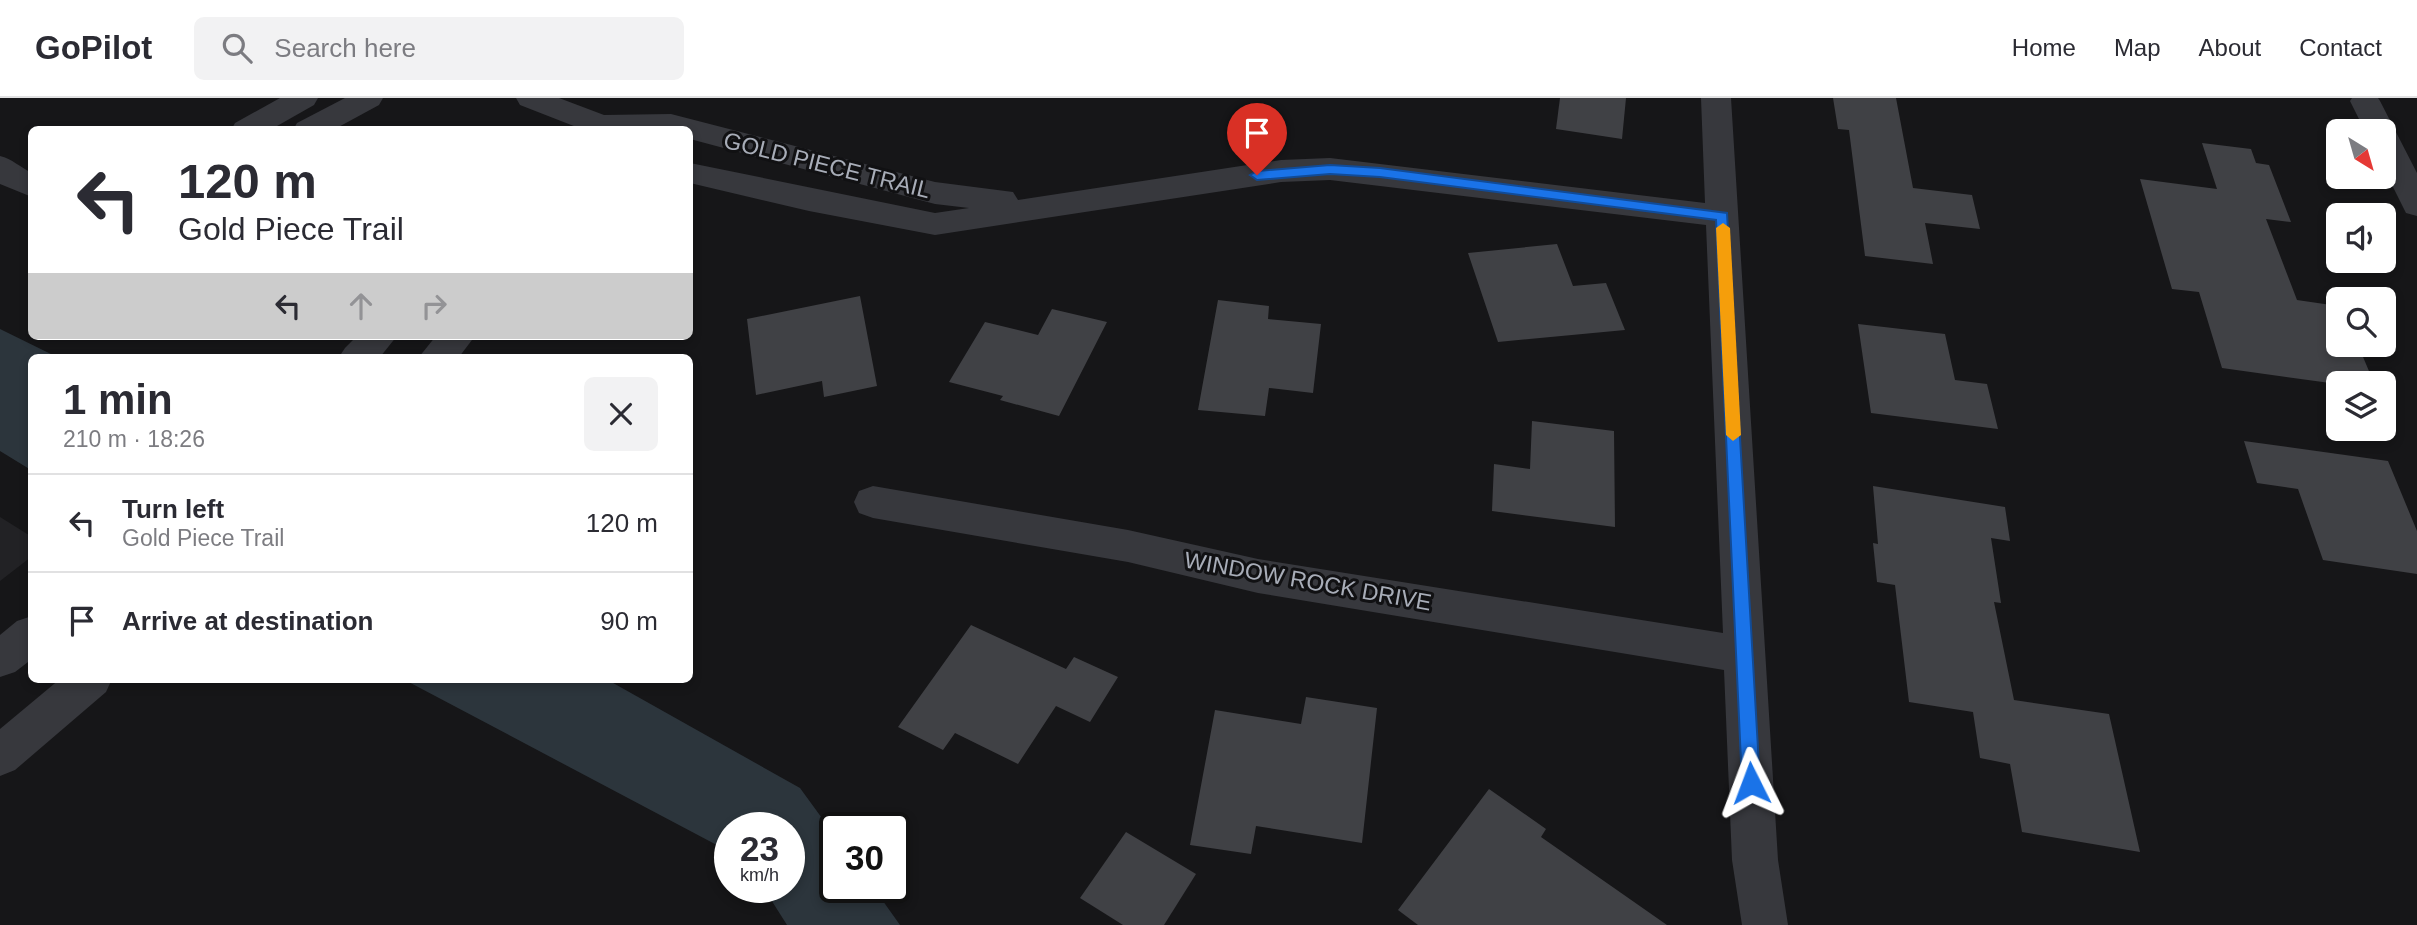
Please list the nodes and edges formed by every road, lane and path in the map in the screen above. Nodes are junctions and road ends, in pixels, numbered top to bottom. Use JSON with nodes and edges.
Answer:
{"nodes":[{"id":1,"x":303,"y":98,"type":"edge"},
{"id":2,"x":368,"y":98,"type":"edge"},
{"id":3,"x":531,"y":98,"type":"edge"},
{"id":4,"x":623,"y":98,"type":"edge"},
{"id":5,"x":697,"y":98,"type":"edge"},
{"id":6,"x":1716,"y":98,"type":"edge"},
{"id":7,"x":2365,"y":101,"type":"dead end"},
{"id":8,"x":2374,"y":119,"type":"edge"},
{"id":9,"x":253,"y":126,"type":"edge"},
{"id":10,"x":316,"y":126,"type":"edge"},
{"id":11,"x":596,"y":126,"type":"edge"},
{"id":12,"x":602,"y":126,"type":"edge"},
{"id":13,"x":669,"y":126,"type":"edge"},
{"id":14,"x":693,"y":133,"type":"edge"},
{"id":15,"x":2396,"y":162,"type":"edge"},
{"id":16,"x":0,"y":166,"type":"edge"},
{"id":17,"x":693,"y":174,"type":"edge"},
{"id":18,"x":28,"y":185,"type":"edge"},
{"id":19,"x":2417,"y":205,"type":"edge"},
{"id":20,"x":1060,"y":206,"type":"junction"},
{"id":21,"x":1722,"y":216,"type":"junction"},
{"id":22,"x":376,"y":340,"type":"edge"},
{"id":23,"x":454,"y":340,"type":"edge"},
{"id":24,"x":360,"y":354,"type":"edge"},
{"id":25,"x":440,"y":354,"type":"edge"},
{"id":26,"x":873,"y":502,"type":"dead end"},
{"id":27,"x":1744,"y":655,"type":"junction"},
{"id":28,"x":86,"y":683,"type":"edge"},
{"id":29,"x":0,"y":756,"type":"edge"},
{"id":30,"x":1765,"y":925,"type":"edge"}],
"edges":[{"from":1,"to":9,"type":"street"},
{"from":2,"to":10,"type":"street"},
{"from":3,"to":11,"type":"street"},
{"from":4,"to":12,"type":"street"},
{"from":5,"to":13,"type":"street"},
{"from":6,"to":21,"type":"street"},
{"from":7,"to":8,"type":"street"},
{"from":14,"to":20,"type":"street","name":"GOLD PIECE TRAIL"},
{"from":15,"to":19,"type":"street"},
{"from":16,"to":18,"type":"street"},
{"from":17,"to":20,"type":"street","name":"GOLD PIECE TRAIL"},
{"from":20,"to":21,"type":"street","name":"GOLD PIECE TRAIL"},
{"from":21,"to":27,"type":"street"},
{"from":22,"to":24,"type":"street"},
{"from":23,"to":25,"type":"street"},
{"from":26,"to":27,"type":"street","name":"WINDOW ROCK DRIVE"},
{"from":27,"to":30,"type":"street"},
{"from":28,"to":29,"type":"street"}]}
